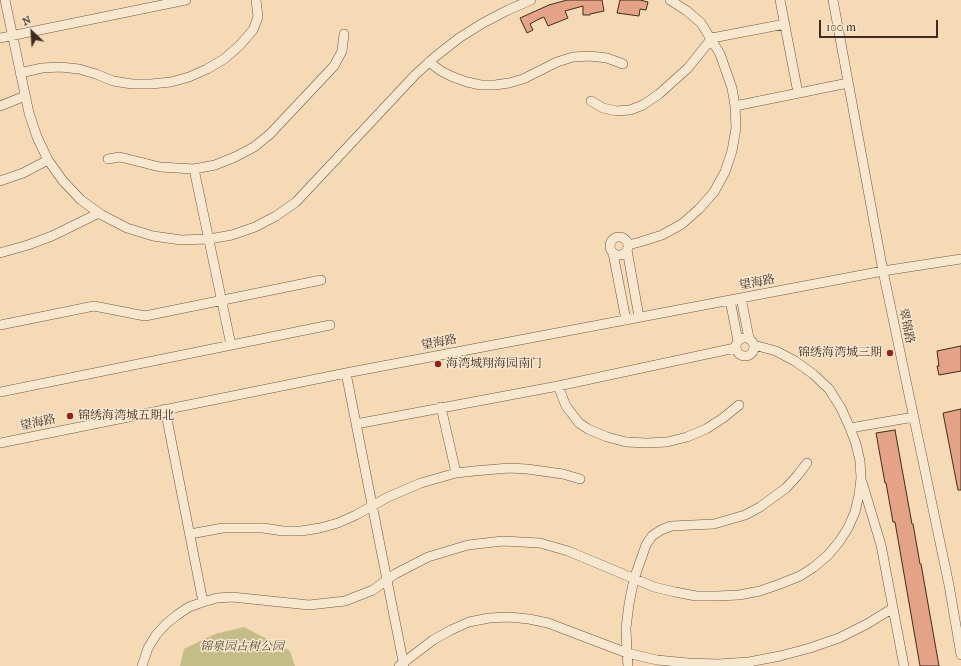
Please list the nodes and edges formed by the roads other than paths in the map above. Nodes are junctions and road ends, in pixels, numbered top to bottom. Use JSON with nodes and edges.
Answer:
{"nodes":[{"id":1,"x":5,"y":0,"type":"edge"},
{"id":2,"x":186,"y":0,"type":"edge"},
{"id":3,"x":256,"y":0,"type":"edge"},
{"id":4,"x":531,"y":0,"type":"edge"},
{"id":5,"x":670,"y":0,"type":"edge"},
{"id":6,"x":780,"y":0,"type":"edge"},
{"id":7,"x":833,"y":0,"type":"edge"},
{"id":8,"x":784,"y":24,"type":"junction"},
{"id":9,"x":344,"y":34,"type":"dead end"},
{"id":10,"x":12,"y":35,"type":"junction"},
{"id":11,"x":0,"y":38,"type":"edge"},
{"id":12,"x":712,"y":38,"type":"junction"},
{"id":13,"x":429,"y":62,"type":"junction"},
{"id":14,"x":623,"y":64,"type":"dead end"},
{"id":15,"x":20,"y":73,"type":"junction"},
{"id":16,"x":848,"y":83,"type":"junction"},
{"id":17,"x":798,"y":93,"type":"junction"},
{"id":18,"x":25,"y":96,"type":"junction"},
{"id":19,"x":590,"y":101,"type":"dead end"},
{"id":20,"x":0,"y":106,"type":"edge"},
{"id":21,"x":735,"y":106,"type":"junction"},
{"id":22,"x":108,"y":159,"type":"dead end"},
{"id":23,"x":48,"y":160,"type":"junction"},
{"id":24,"x":194,"y":169,"type":"junction"},
{"id":25,"x":0,"y":181,"type":"edge"},
{"id":26,"x":99,"y":213,"type":"junction"},
{"id":27,"x":209,"y":239,"type":"junction"},
{"id":28,"x":627,"y":247,"type":"junction"},
{"id":29,"x":613,"y":253,"type":"junction"},
{"id":30,"x":0,"y":254,"type":"edge"},
{"id":31,"x":961,"y":259,"type":"edge"},
{"id":32,"x":882,"y":271,"type":"junction"},
{"id":33,"x":321,"y":280,"type":"dead end"},
{"id":34,"x":741,"y":298,"type":"junction"},
{"id":35,"x":730,"y":300,"type":"junction"},
{"id":36,"x":222,"y":301,"type":"junction"},
{"id":37,"x":639,"y":317,"type":"junction"},
{"id":38,"x":626,"y":320,"type":"junction"},
{"id":39,"x":0,"y":325,"type":"edge"},
{"id":40,"x":330,"y":325,"type":"dead end"},
{"id":41,"x":751,"y":342,"type":"junction"},
{"id":42,"x":231,"y":345,"type":"junction"},
{"id":43,"x":736,"y":345,"type":"junction"},
{"id":44,"x":346,"y":373,"type":"junction"},
{"id":45,"x":558,"y":386,"type":"junction"},
{"id":46,"x":0,"y":392,"type":"edge"},
{"id":47,"x":739,"y":405,"type":"dead end"},
{"id":48,"x":441,"y":407,"type":"junction"},
{"id":49,"x":165,"y":409,"type":"junction"},
{"id":50,"x":914,"y":417,"type":"junction"},
{"id":51,"x":356,"y":424,"type":"junction"},
{"id":52,"x":850,"y":428,"type":"junction"},
{"id":53,"x":0,"y":443,"type":"edge"},
{"id":54,"x":807,"y":463,"type":"dead end"},
{"id":55,"x":456,"y":473,"type":"junction"},
{"id":56,"x":861,"y":478,"type":"junction"},
{"id":57,"x":580,"y":479,"type":"dead end"},
{"id":58,"x":372,"y":505,"type":"junction"},
{"id":59,"x":190,"y":534,"type":"junction"},
{"id":60,"x":634,"y":579,"type":"junction"},
{"id":61,"x":387,"y":582,"type":"junction"},
{"id":62,"x":203,"y":602,"type":"junction"},
{"id":63,"x":893,"y":608,"type":"junction"},
{"id":64,"x":627,"y":653,"type":"junction"},
{"id":65,"x":961,"y":655,"type":"edge"},
{"id":66,"x":402,"y":665,"type":"edge"},
{"id":67,"x":142,"y":666,"type":"edge"},
{"id":68,"x":628,"y":666,"type":"edge"},
{"id":69,"x":904,"y":666,"type":"edge"}],
"edges":[{"from":1,"to":10,"type":"street"},
{"from":2,"to":10,"type":"street"},
{"from":3,"to":15,"type":"street"},
{"from":4,"to":13,"type":"street"},
{"from":5,"to":12,"type":"street"},
{"from":6,"to":8,"type":"street"},
{"from":7,"to":16,"type":"street","name":"翠锦路"},
{"from":8,"to":12,"type":"street"},
{"from":8,"to":17,"type":"street"},
{"from":9,"to":24,"type":"street"},
{"from":10,"to":11,"type":"street"},
{"from":10,"to":15,"type":"street"},
{"from":12,"to":19,"type":"street"},
{"from":12,"to":21,"type":"street"},
{"from":13,"to":14,"type":"street"},
{"from":13,"to":27,"type":"street"},
{"from":15,"to":18,"type":"street"},
{"from":16,"to":17,"type":"street"},
{"from":16,"to":32,"type":"street","name":"翠锦路"},
{"from":17,"to":21,"type":"street"},
{"from":18,"to":20,"type":"street"},
{"from":18,"to":23,"type":"street"},
{"from":21,"to":28,"type":"street"},
{"from":22,"to":24,"type":"street"},
{"from":23,"to":25,"type":"street"},
{"from":23,"to":26,"type":"street"},
{"from":24,"to":27,"type":"street"},
{"from":26,"to":27,"type":"street"},
{"from":26,"to":30,"type":"street"},
{"from":27,"to":36,"type":"street"},
{"from":28,"to":29,"type":"street"},
{"from":28,"to":29,"type":"street"},
{"from":28,"to":37,"type":"street"},
{"from":29,"to":38,"type":"street"},
{"from":31,"to":32,"type":"street","name":"望海路"},
{"from":32,"to":34,"type":"street","name":"望海路"},
{"from":32,"to":50,"type":"street","name":"翠锦路"},
{"from":33,"to":36,"type":"street"},
{"from":34,"to":35,"type":"street","name":"望海路"},
{"from":34,"to":41,"type":"street"},
{"from":35,"to":37,"type":"street","name":"望海路"},
{"from":35,"to":43,"type":"street"},
{"from":36,"to":39,"type":"street"},
{"from":36,"to":42,"type":"street"},
{"from":37,"to":38,"type":"street","name":"望海路"},
{"from":38,"to":44,"type":"street","name":"望海路"},
{"from":40,"to":42,"type":"street"},
{"from":41,"to":43,"type":"street"},
{"from":41,"to":43,"type":"street"},
{"from":41,"to":52,"type":"street"},
{"from":42,"to":46,"type":"street"},
{"from":43,"to":45,"type":"street"},
{"from":44,"to":49,"type":"street","name":"望海路"},
{"from":44,"to":51,"type":"street"},
{"from":45,"to":47,"type":"street"},
{"from":45,"to":48,"type":"street"},
{"from":48,"to":51,"type":"street"},
{"from":48,"to":55,"type":"street"},
{"from":49,"to":53,"type":"street","name":"望海路"},
{"from":49,"to":59,"type":"street"},
{"from":50,"to":52,"type":"street"},
{"from":50,"to":65,"type":"street","name":"翠锦路"},
{"from":51,"to":58,"type":"street"},
{"from":52,"to":56,"type":"street"},
{"from":54,"to":60,"type":"street"},
{"from":55,"to":57,"type":"street"},
{"from":55,"to":58,"type":"street"},
{"from":56,"to":60,"type":"street"},
{"from":56,"to":63,"type":"street"},
{"from":58,"to":59,"type":"street"},
{"from":58,"to":61,"type":"street"},
{"from":59,"to":62,"type":"street"},
{"from":60,"to":61,"type":"street"},
{"from":60,"to":64,"type":"street"},
{"from":61,"to":62,"type":"street"},
{"from":61,"to":66,"type":"street"},
{"from":62,"to":67,"type":"street"},
{"from":63,"to":64,"type":"street"},
{"from":63,"to":69,"type":"street"},
{"from":64,"to":66,"type":"street"},
{"from":64,"to":68,"type":"street"}]}
